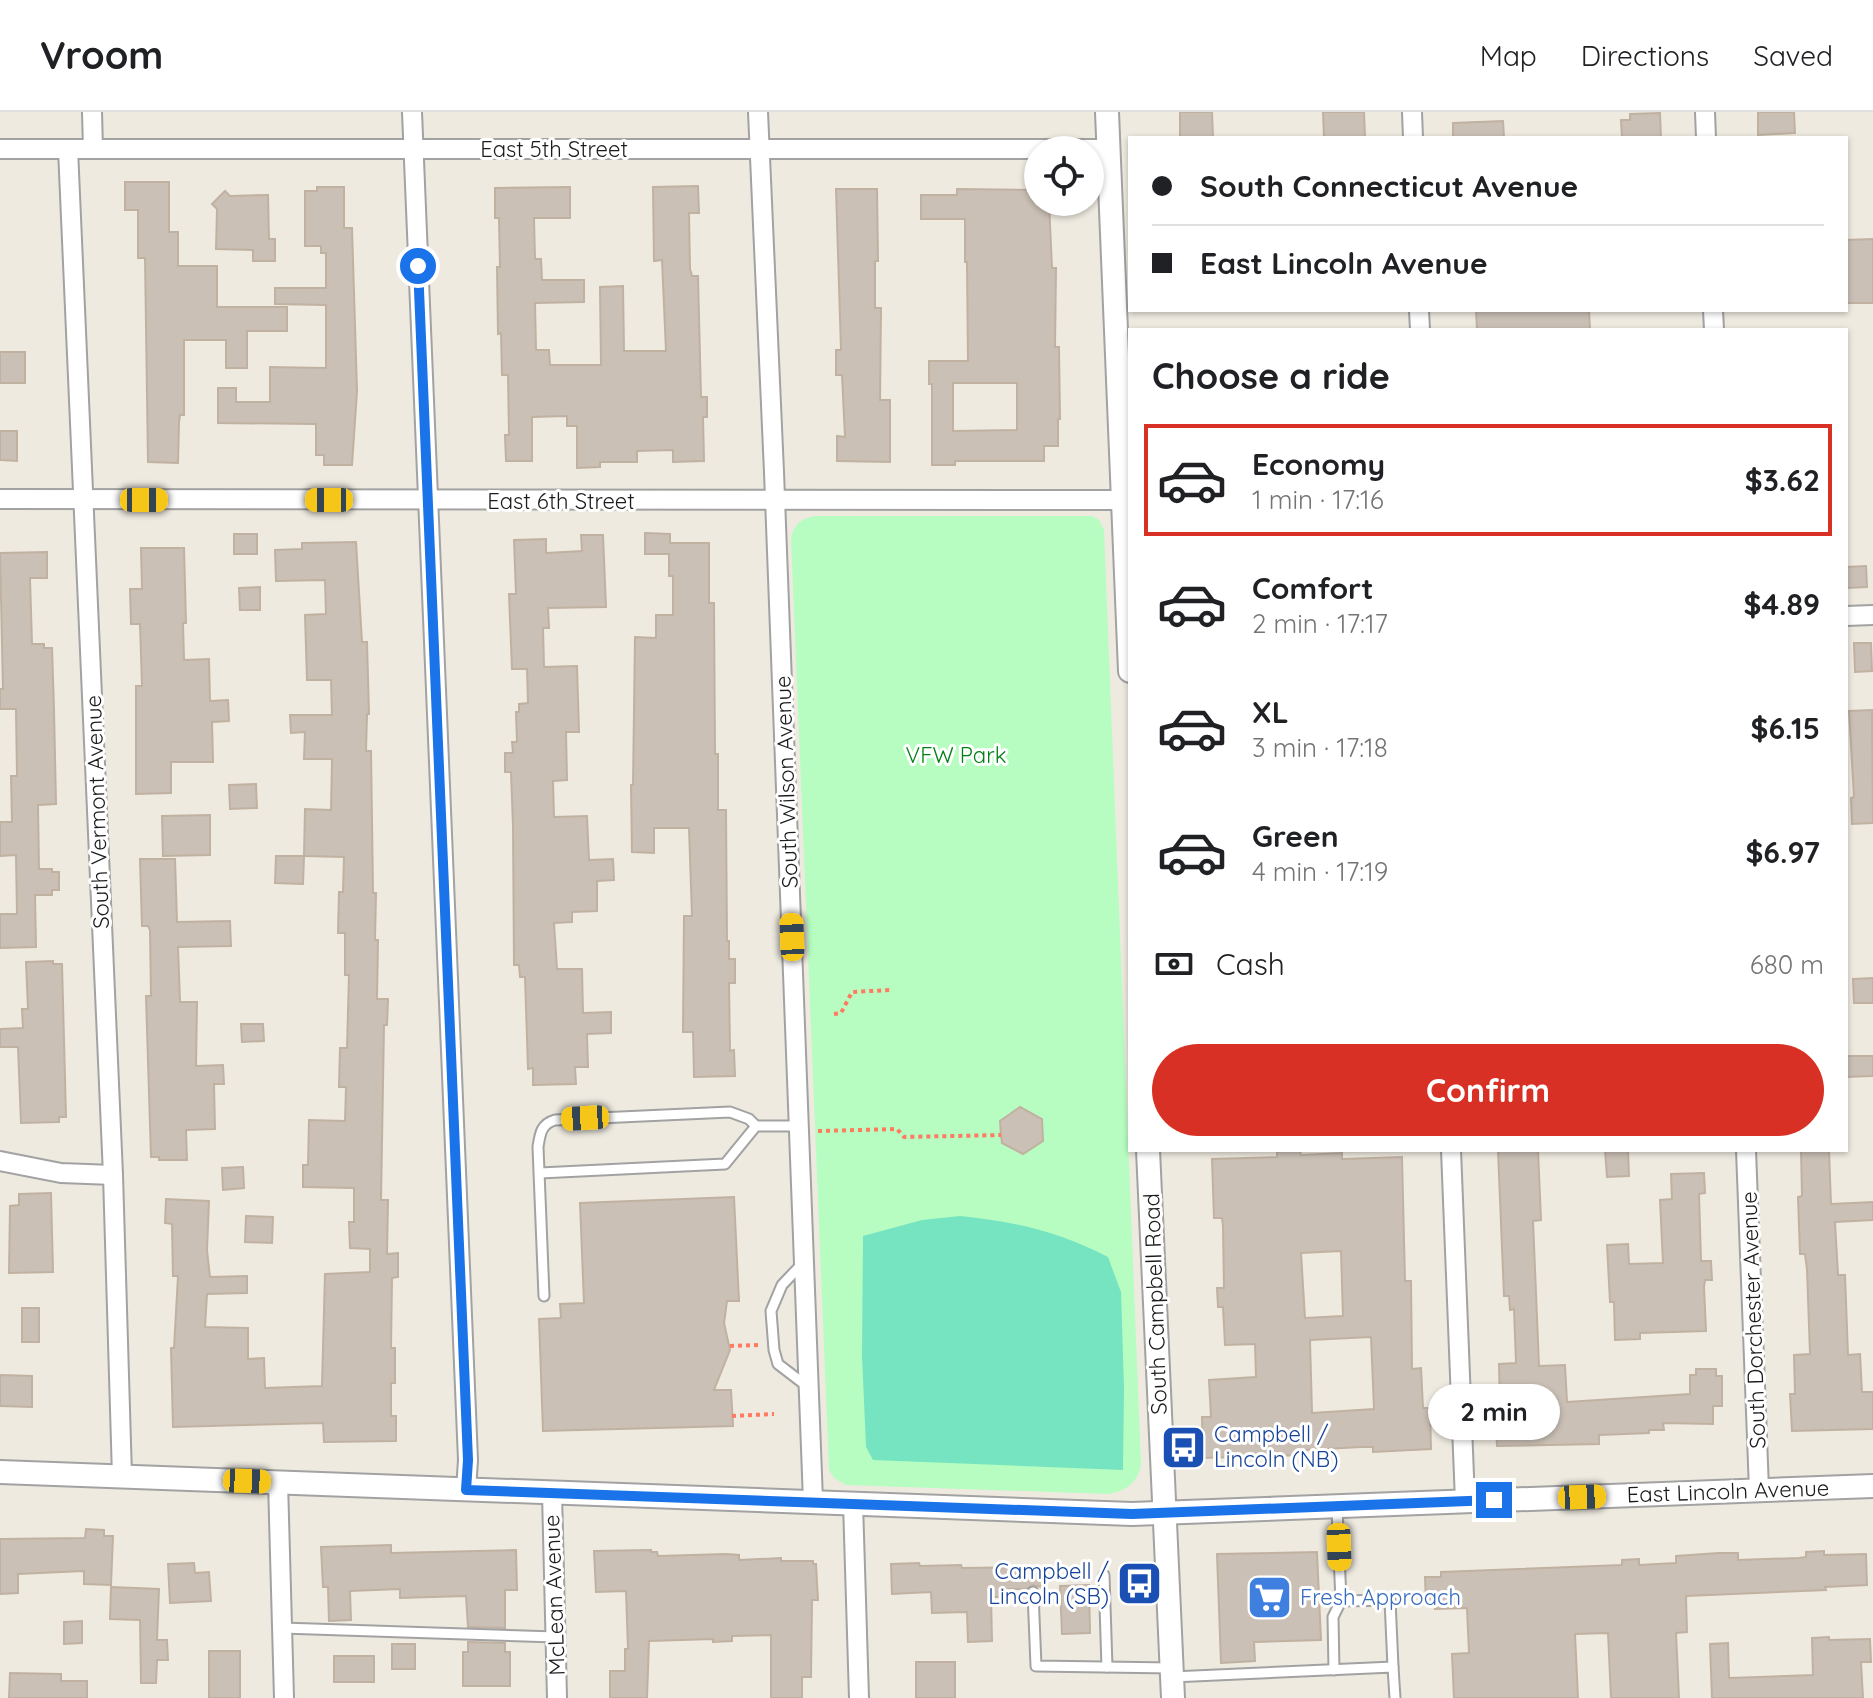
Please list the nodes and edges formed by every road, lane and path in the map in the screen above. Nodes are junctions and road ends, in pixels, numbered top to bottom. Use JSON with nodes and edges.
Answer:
{"nodes":[{"id":1,"x":92,"y":112,"type":"edge"},
{"id":2,"x":412,"y":112,"type":"edge"},
{"id":3,"x":758,"y":112,"type":"edge"},
{"id":4,"x":1107,"y":112,"type":"edge"},
{"id":5,"x":1412,"y":112,"type":"edge"},
{"id":6,"x":1705,"y":112,"type":"edge"},
{"id":7,"x":1413,"y":136,"type":"edge"},
{"id":8,"x":1706,"y":136,"type":"edge"},
{"id":9,"x":759,"y":148,"type":"junction"},
{"id":10,"x":0,"y":149,"type":"edge"},
{"id":11,"x":68,"y":149,"type":"junction"},
{"id":12,"x":93,"y":149,"type":"junction"},
{"id":13,"x":1108,"y":149,"type":"junction"},
{"id":14,"x":413,"y":150,"type":"junction"},
{"id":15,"x":0,"y":499,"type":"edge"},
{"id":16,"x":82,"y":499,"type":"junction"},
{"id":17,"x":1122,"y":500,"type":"junction"},
{"id":18,"x":428,"y":501,"type":"junction"},
{"id":19,"x":775,"y":501,"type":"junction"},
{"id":20,"x":1873,"y":615,"type":"edge"},
{"id":21,"x":1848,"y":616,"type":"edge"},
{"id":22,"x":1128,"y":623,"type":"edge"},
{"id":23,"x":891,"y":990,"type":"dead end"},
{"id":24,"x":834,"y":1014,"type":"dead end"},
{"id":25,"x":756,"y":1126,"type":"junction"},
{"id":26,"x":800,"y":1128,"type":"junction"},
{"id":27,"x":1001,"y":1135,"type":"dead end"},
{"id":28,"x":1148,"y":1152,"type":"edge"},
{"id":29,"x":1451,"y":1152,"type":"edge"},
{"id":30,"x":1746,"y":1152,"type":"edge"},
{"id":31,"x":0,"y":1161,"type":"edge"},
{"id":32,"x":540,"y":1173,"type":"junction"},
{"id":33,"x":113,"y":1175,"type":"junction"},
{"id":34,"x":805,"y":1261,"type":"junction"},
{"id":35,"x":544,"y":1296,"type":"dead end"},
{"id":36,"x":760,"y":1345,"type":"dead end"},
{"id":37,"x":730,"y":1346,"type":"dead end"},
{"id":38,"x":809,"y":1388,"type":"junction"},
{"id":39,"x":774,"y":1414,"type":"dead end"},
{"id":40,"x":732,"y":1416,"type":"dead end"},
{"id":41,"x":0,"y":1472,"type":"edge"},
{"id":42,"x":122,"y":1476,"type":"junction"},
{"id":43,"x":278,"y":1482,"type":"junction"},
{"id":44,"x":1873,"y":1486,"type":"edge"},
{"id":45,"x":466,"y":1490,"type":"junction"},
{"id":46,"x":1759,"y":1490,"type":"junction"},
{"id":47,"x":552,"y":1493,"type":"junction"},
{"id":48,"x":813,"y":1501,"type":"junction"},
{"id":49,"x":1465,"y":1501,"type":"junction"},
{"id":50,"x":853,"y":1503,"type":"junction"},
{"id":51,"x":1337,"y":1507,"type":"junction"},
{"id":52,"x":1164,"y":1513,"type":"junction"},
{"id":53,"x":1104,"y":1575,"type":"dead end"},
{"id":54,"x":1033,"y":1592,"type":"dead end"},
{"id":55,"x":1341,"y":1601,"type":"junction"},
{"id":56,"x":282,"y":1628,"type":"junction"},
{"id":57,"x":556,"y":1637,"type":"junction"},
{"id":58,"x":1107,"y":1667,"type":"junction"},
{"id":59,"x":1393,"y":1667,"type":"junction"},
{"id":60,"x":1334,"y":1670,"type":"junction"},
{"id":61,"x":1173,"y":1681,"type":"edge"},
{"id":62,"x":284,"y":1698,"type":"edge"},
{"id":63,"x":557,"y":1698,"type":"edge"},
{"id":64,"x":859,"y":1698,"type":"edge"},
{"id":65,"x":1395,"y":1698,"type":"edge"}],
"edges":[{"from":1,"to":12,"type":"street"},
{"from":2,"to":14,"type":"street"},
{"from":3,"to":9,"type":"street","name":"South Wilson Avenue"},
{"from":4,"to":13,"type":"street"},
{"from":5,"to":7,"type":"street"},
{"from":6,"to":8,"type":"street"},
{"from":9,"to":13,"type":"street","name":"East 5th Street"},
{"from":9,"to":14,"type":"street","name":"East 5th Street"},
{"from":9,"to":19,"type":"street","name":"South Wilson Avenue"},
{"from":10,"to":11,"type":"street","name":"East 5th Street"},
{"from":11,"to":12,"type":"street","name":"East 5th Street"},
{"from":11,"to":16,"type":"street","name":"South Vermont Avenue"},
{"from":12,"to":14,"type":"street","name":"East 5th Street"},
{"from":13,"to":17,"type":"street"},
{"from":14,"to":18,"type":"street"},
{"from":15,"to":16,"type":"street","name":"East 6th Street"},
{"from":16,"to":18,"type":"street","name":"East 6th Street"},
{"from":16,"to":33,"type":"street","name":"South Vermont Avenue"},
{"from":17,"to":19,"type":"street","name":"East 6th Street"},
{"from":17,"to":22,"type":"street"},
{"from":18,"to":19,"type":"street","name":"East 6th Street"},
{"from":18,"to":45,"type":"street"},
{"from":19,"to":26,"type":"street","name":"South Wilson Avenue"},
{"from":20,"to":21,"type":"street"},
{"from":23,"to":24,"type":"path"},
{"from":25,"to":26,"type":"lane"},
{"from":25,"to":32,"type":"lane"},
{"from":25,"to":32,"type":"lane"},
{"from":26,"to":27,"type":"path"},
{"from":26,"to":34,"type":"street","name":"South Wilson Avenue"},
{"from":28,"to":52,"type":"street","name":"South Campbell Road"},
{"from":29,"to":49,"type":"street"},
{"from":30,"to":46,"type":"street","name":"South Dorchester Avenue"},
{"from":31,"to":33,"type":"street"},
{"from":32,"to":35,"type":"lane"},
{"from":33,"to":42,"type":"street","name":"South Vermont Avenue"},
{"from":34,"to":38,"type":"street","name":"South Wilson Avenue"},
{"from":34,"to":38,"type":"lane"},
{"from":36,"to":37,"type":"path"},
{"from":38,"to":48,"type":"street","name":"South Wilson Avenue"},
{"from":39,"to":40,"type":"path"},
{"from":41,"to":42,"type":"street","name":"East Lincoln Avenue"},
{"from":42,"to":43,"type":"street","name":"East Lincoln Avenue"},
{"from":43,"to":45,"type":"street","name":"East Lincoln Avenue"},
{"from":43,"to":56,"type":"street"},
{"from":44,"to":46,"type":"street","name":"East Lincoln Avenue"},
{"from":45,"to":47,"type":"street","name":"East Lincoln Avenue"},
{"from":46,"to":49,"type":"street","name":"East Lincoln Avenue"},
{"from":47,"to":48,"type":"street","name":"East Lincoln Avenue"},
{"from":47,"to":57,"type":"street","name":"McLean Avenue"},
{"from":48,"to":50,"type":"street","name":"East Lincoln Avenue"},
{"from":49,"to":51,"type":"street","name":"East Lincoln Avenue"},
{"from":50,"to":52,"type":"street","name":"East Lincoln Avenue"},
{"from":50,"to":64,"type":"street"},
{"from":51,"to":52,"type":"street","name":"East Lincoln Avenue"},
{"from":51,"to":55,"type":"lane"},
{"from":52,"to":61,"type":"street","name":"South Campbell Road"},
{"from":53,"to":58,"type":"lane"},
{"from":54,"to":58,"type":"lane"},
{"from":55,"to":59,"type":"lane"},
{"from":55,"to":60,"type":"lane"},
{"from":56,"to":57,"type":"lane"},
{"from":56,"to":62,"type":"street"},
{"from":57,"to":63,"type":"street","name":"McLean Avenue"},
{"from":58,"to":61,"type":"lane"},
{"from":59,"to":60,"type":"lane"},
{"from":59,"to":65,"type":"lane"},
{"from":60,"to":61,"type":"lane"}]}
